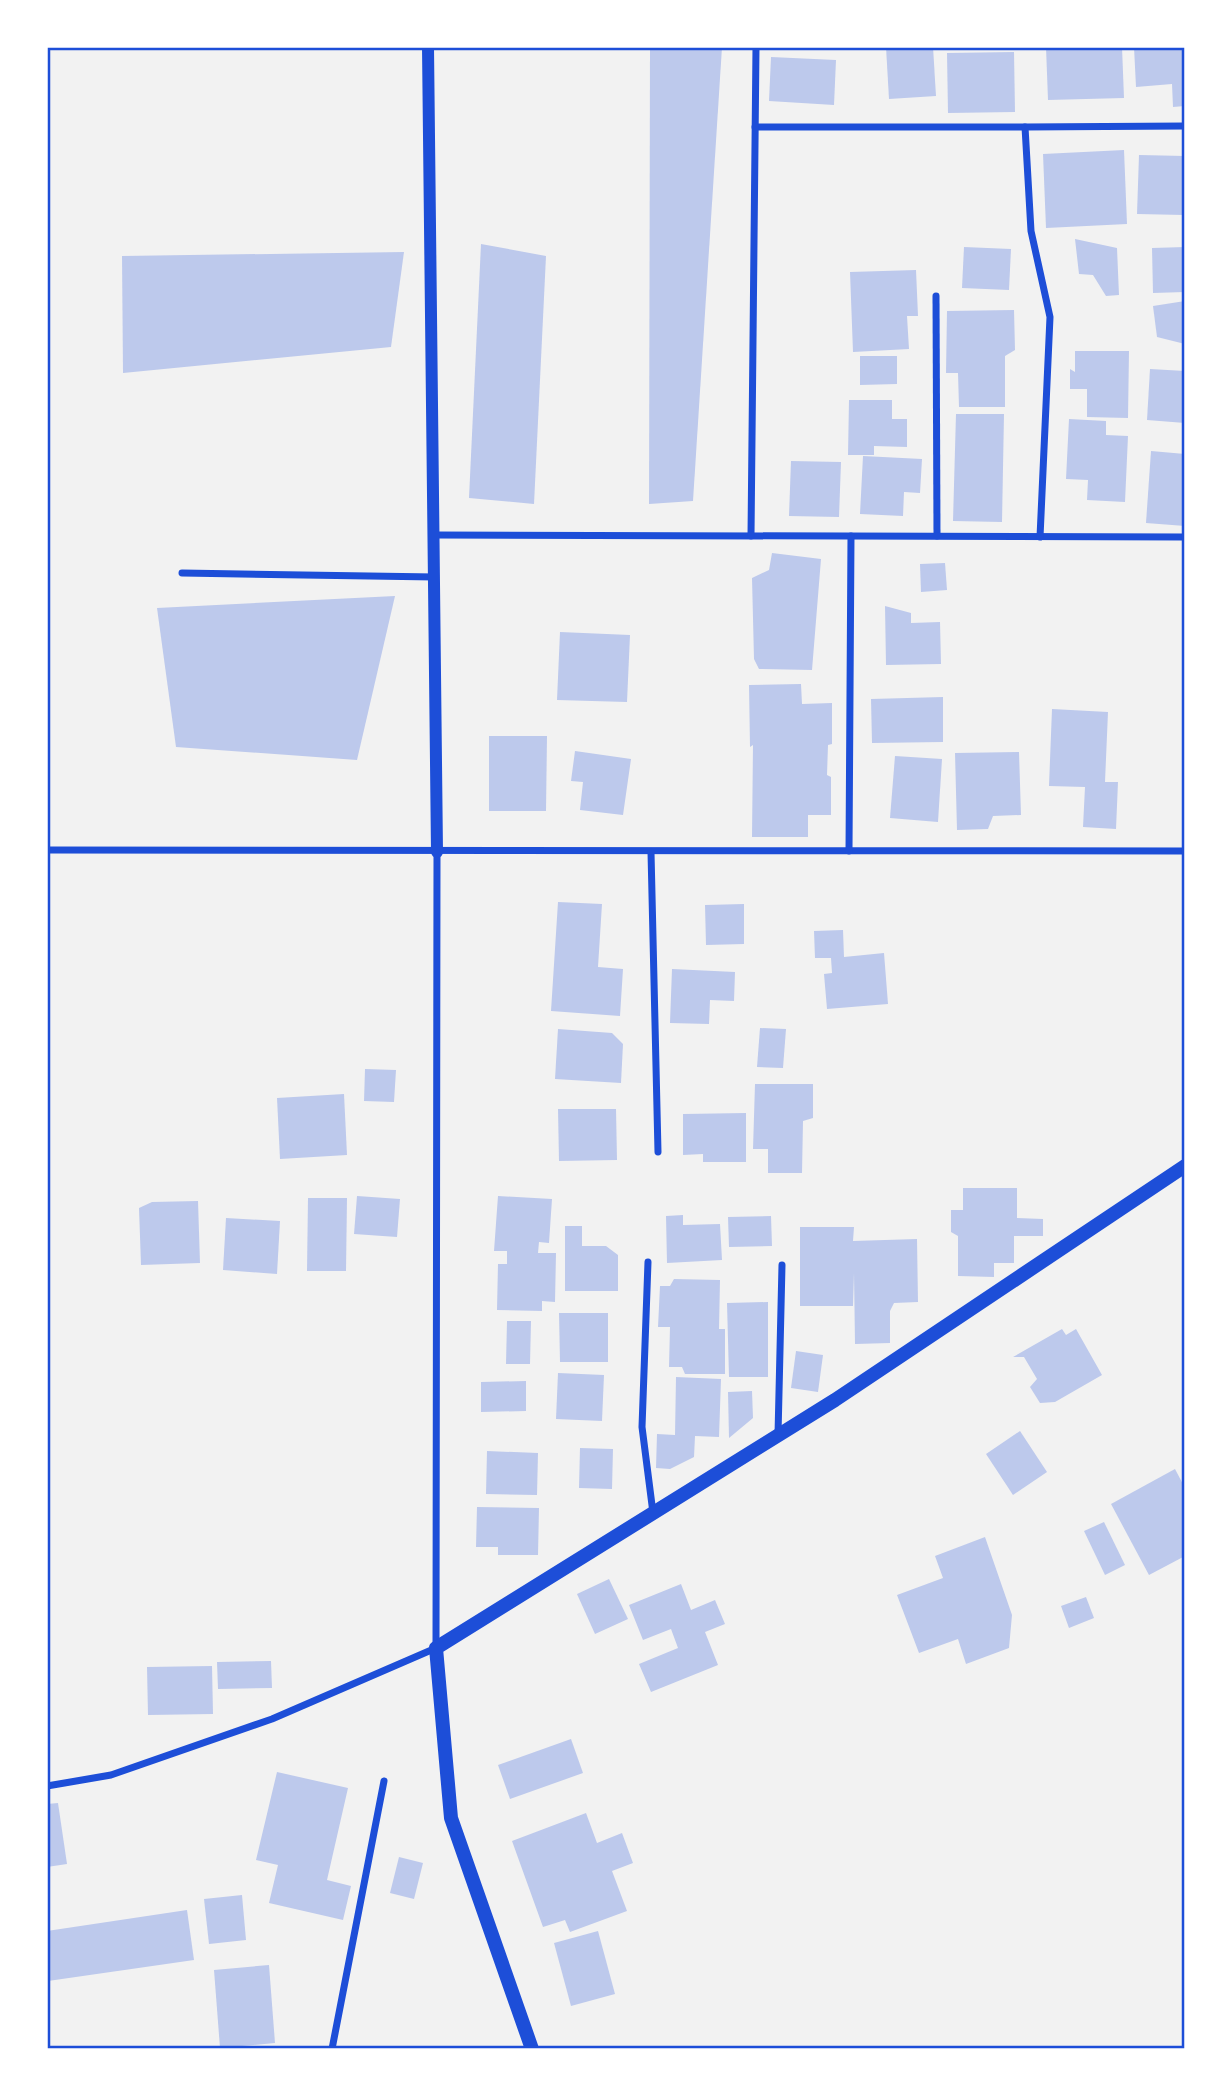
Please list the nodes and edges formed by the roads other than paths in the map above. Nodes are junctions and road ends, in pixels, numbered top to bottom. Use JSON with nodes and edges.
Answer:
{"nodes":[{"id":1,"x":428,"y":47,"type":"edge"},
{"id":2,"x":756,"y":47,"type":"edge"},
{"id":3,"x":1185,"y":126,"type":"edge"},
{"id":4,"x":755,"y":127,"type":"junction"},
{"id":5,"x":1025,"y":127,"type":"junction"},
{"id":6,"x":936,"y":296,"type":"dead end"},
{"id":7,"x":435,"y":535,"type":"junction"},
{"id":8,"x":751,"y":536,"type":"junction"},
{"id":9,"x":851,"y":536,"type":"junction"},
{"id":10,"x":937,"y":536,"type":"junction"},
{"id":11,"x":1040,"y":537,"type":"junction"},
{"id":12,"x":1185,"y":537,"type":"edge"},
{"id":13,"x":182,"y":573,"type":"dead end"},
{"id":14,"x":435,"y":577,"type":"junction"},
{"id":15,"x":47,"y":850,"type":"edge"},
{"id":16,"x":849,"y":851,"type":"junction"},
{"id":17,"x":1185,"y":851,"type":"edge"},
{"id":18,"x":437,"y":852,"type":"junction"},
{"id":19,"x":652,"y":852,"type":"junction"},
{"id":20,"x":658,"y":1152,"type":"dead end"},
{"id":21,"x":1185,"y":1166,"type":"edge"},
{"id":22,"x":648,"y":1262,"type":"dead end"},
{"id":23,"x":782,"y":1265,"type":"dead end"},
{"id":24,"x":778,"y":1436,"type":"junction"},
{"id":25,"x":653,"y":1513,"type":"junction"},
{"id":26,"x":436,"y":1648,"type":"junction"},
{"id":27,"x":384,"y":1781,"type":"dead end"},
{"id":28,"x":47,"y":1786,"type":"edge"},
{"id":29,"x":332,"y":2049,"type":"edge"},
{"id":30,"x":532,"y":2049,"type":"edge"}],
"edges":[{"from":1,"to":7,"type":"street"},
{"from":2,"to":4,"type":"street"},
{"from":3,"to":5,"type":"street"},
{"from":4,"to":5,"type":"street"},
{"from":4,"to":8,"type":"street"},
{"from":5,"to":11,"type":"street"},
{"from":6,"to":10,"type":"street"},
{"from":7,"to":8,"type":"street"},
{"from":7,"to":14,"type":"street"},
{"from":8,"to":9,"type":"street"},
{"from":9,"to":10,"type":"street"},
{"from":9,"to":16,"type":"street"},
{"from":10,"to":11,"type":"street"},
{"from":11,"to":12,"type":"street"},
{"from":13,"to":14,"type":"street"},
{"from":14,"to":18,"type":"street"},
{"from":15,"to":18,"type":"street"},
{"from":16,"to":17,"type":"street"},
{"from":16,"to":19,"type":"street"},
{"from":18,"to":19,"type":"street"},
{"from":18,"to":26,"type":"street"},
{"from":19,"to":20,"type":"street"},
{"from":21,"to":24,"type":"main road"},
{"from":22,"to":25,"type":"street"},
{"from":23,"to":24,"type":"street"},
{"from":24,"to":25,"type":"main road"},
{"from":25,"to":26,"type":"main road"},
{"from":26,"to":28,"type":"street"},
{"from":26,"to":30,"type":"main road"},
{"from":27,"to":29,"type":"street"}]}
